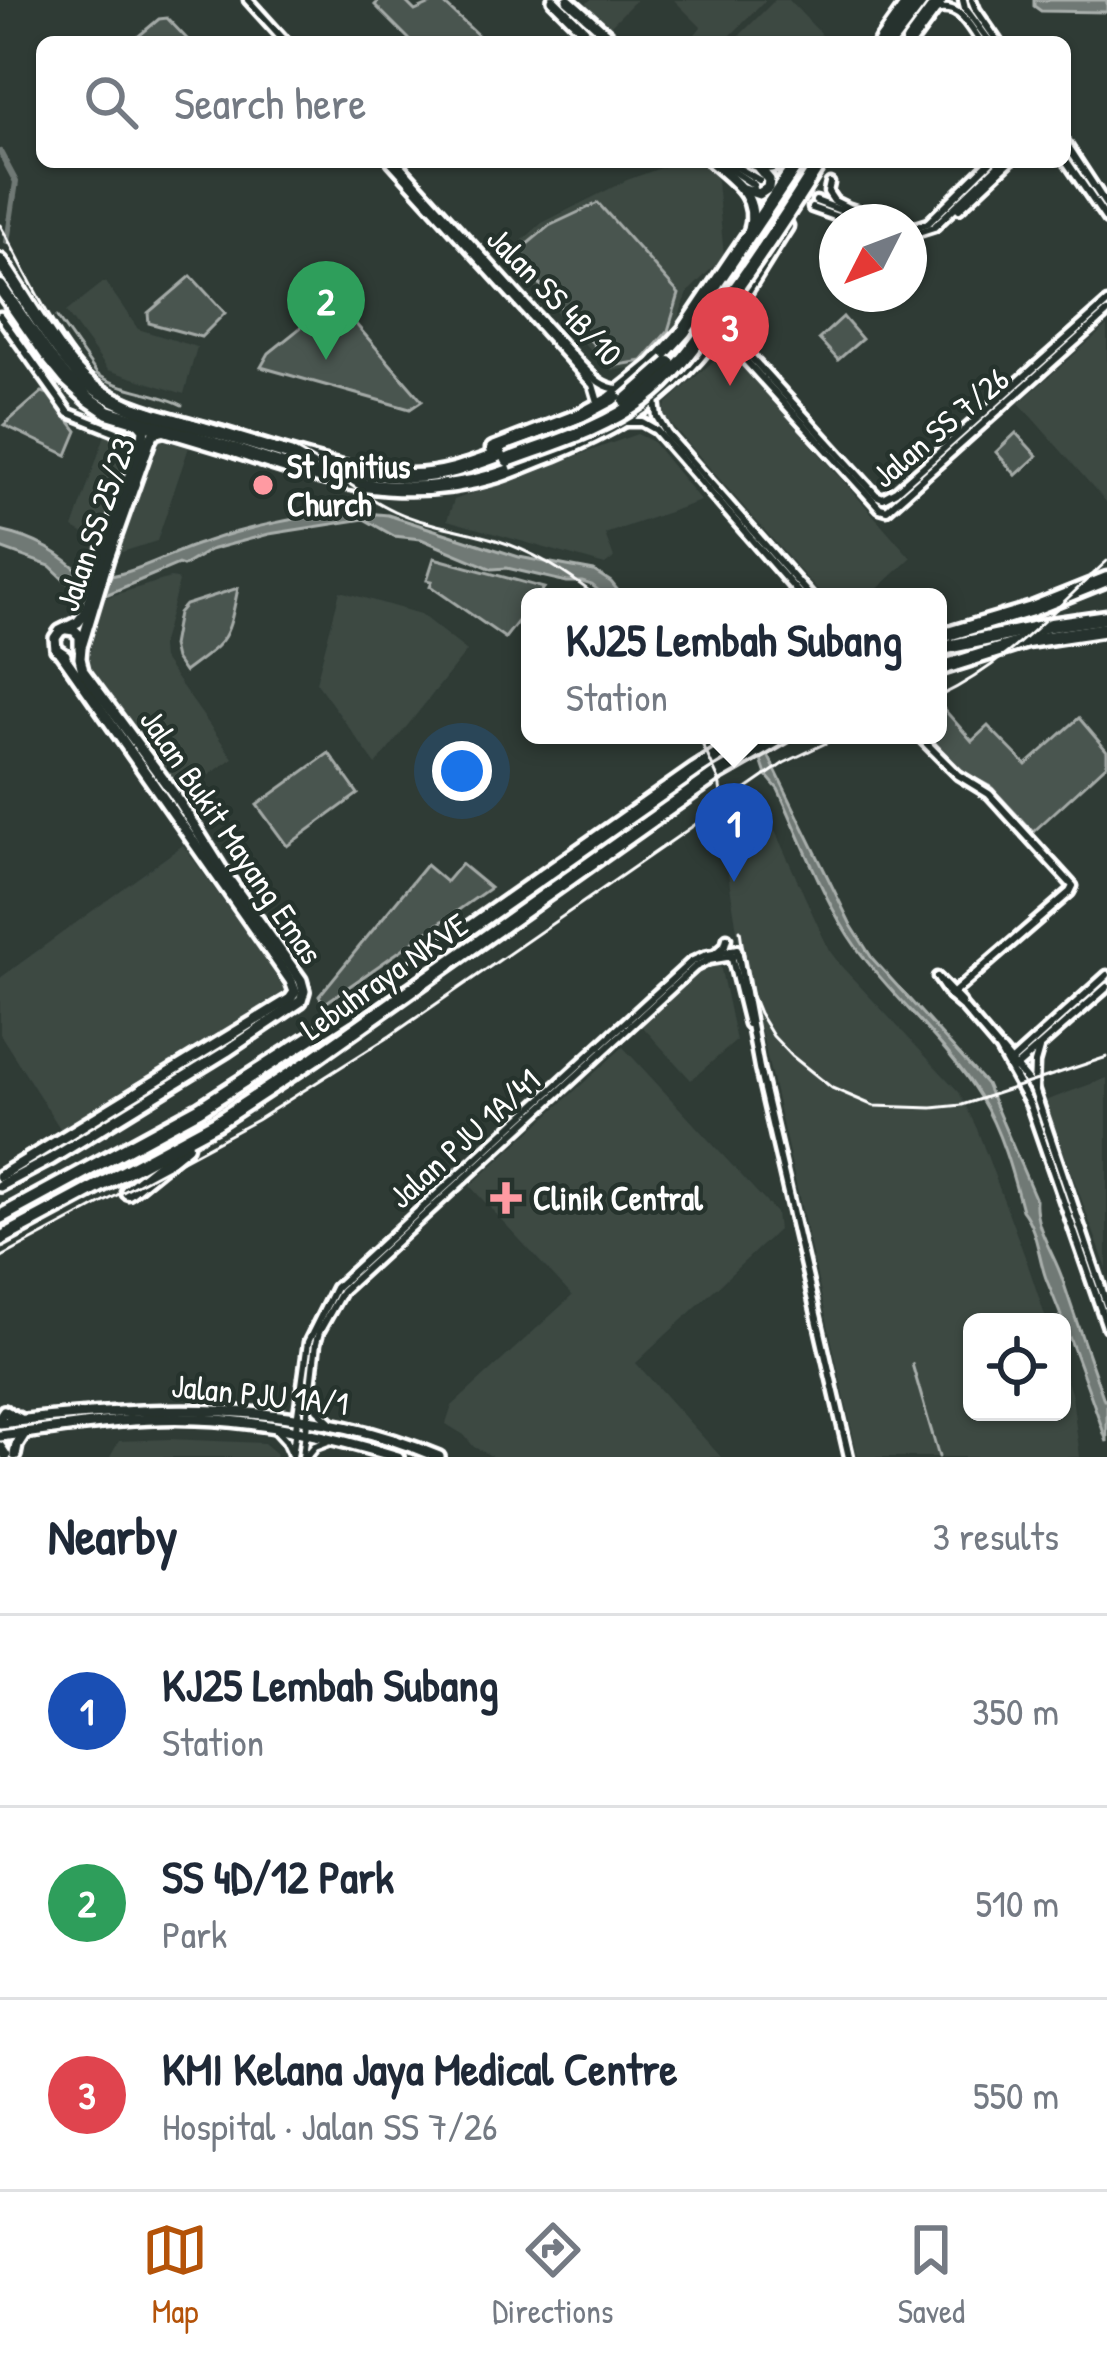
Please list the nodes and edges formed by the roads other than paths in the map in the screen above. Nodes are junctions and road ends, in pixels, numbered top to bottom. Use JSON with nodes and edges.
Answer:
{"nodes":[{"id":1,"x":248,"y":0,"type":"edge"},
{"id":2,"x":553,"y":0,"type":"edge"},
{"id":3,"x":568,"y":0,"type":"edge"},
{"id":4,"x":911,"y":0,"type":"edge"},
{"id":5,"x":931,"y":3,"type":"edge"},
{"id":6,"x":967,"y":3,"type":"edge"},
{"id":7,"x":281,"y":36,"type":"edge"},
{"id":8,"x":595,"y":36,"type":"edge"},
{"id":9,"x":600,"y":36,"type":"edge"},
{"id":10,"x":884,"y":36,"type":"edge"},
{"id":11,"x":896,"y":36,"type":"edge"},
{"id":12,"x":909,"y":36,"type":"edge"},
{"id":13,"x":984,"y":36,"type":"edge"},
{"id":14,"x":986,"y":36,"type":"edge"},
{"id":15,"x":1071,"y":151,"type":"edge"},
{"id":16,"x":399,"y":168,"type":"edge"},
{"id":17,"x":400,"y":168,"type":"edge"},
{"id":18,"x":794,"y":168,"type":"edge"},
{"id":19,"x":807,"y":168,"type":"edge"},
{"id":20,"x":819,"y":168,"type":"edge"},
{"id":21,"x":819,"y":168,"type":"edge"},
{"id":22,"x":984,"y":168,"type":"edge"},
{"id":23,"x":998,"y":168,"type":"edge"},
{"id":24,"x":1071,"y":168,"type":"edge"},
{"id":25,"x":753,"y":177,"type":"edge"},
{"id":26,"x":830,"y":183,"type":"dead end"},
{"id":27,"x":841,"y":204,"type":"edge"},
{"id":28,"x":1107,"y":206,"type":"edge"},
{"id":29,"x":1106,"y":218,"type":"edge"},
{"id":30,"x":758,"y":222,"type":"junction"},
{"id":31,"x":927,"y":223,"type":"edge"},
{"id":32,"x":927,"y":231,"type":"edge"},
{"id":33,"x":747,"y":238,"type":"junction"},
{"id":34,"x":777,"y":240,"type":"junction"},
{"id":35,"x":738,"y":251,"type":"junction"},
{"id":36,"x":0,"y":261,"type":"edge"},
{"id":37,"x":761,"y":266,"type":"junction"},
{"id":38,"x":0,"y":287,"type":"edge"},
{"id":39,"x":707,"y":298,"type":"junction"},
{"id":40,"x":1107,"y":303,"type":"edge"},
{"id":41,"x":1107,"y":313,"type":"edge"},
{"id":42,"x":728,"y":314,"type":"junction"},
{"id":43,"x":0,"y":316,"type":"edge"},
{"id":44,"x":710,"y":340,"type":"junction"},
{"id":45,"x":638,"y":379,"type":"junction"},
{"id":46,"x":655,"y":399,"type":"junction"},
{"id":47,"x":581,"y":415,"type":"junction"},
{"id":48,"x":137,"y":422,"type":"junction"},
{"id":49,"x":622,"y":422,"type":"junction"},
{"id":50,"x":166,"y":430,"type":"junction"},
{"id":51,"x":146,"y":439,"type":"junction"},
{"id":52,"x":234,"y":450,"type":"junction"},
{"id":53,"x":506,"y":457,"type":"junction"},
{"id":54,"x":420,"y":476,"type":"junction"},
{"id":55,"x":1107,"y":579,"type":"edge"},
{"id":56,"x":798,"y":588,"type":"edge"},
{"id":57,"x":798,"y":588,"type":"edge"},
{"id":58,"x":90,"y":608,"type":"junction"},
{"id":59,"x":1107,"y":617,"type":"edge"},
{"id":60,"x":67,"y":629,"type":"junction"},
{"id":61,"x":1107,"y":629,"type":"edge"},
{"id":62,"x":947,"y":634,"type":"edge"},
{"id":63,"x":81,"y":645,"type":"junction"},
{"id":64,"x":947,"y":647,"type":"edge"},
{"id":65,"x":62,"y":655,"type":"junction"},
{"id":66,"x":947,"y":665,"type":"edge"},
{"id":67,"x":735,"y":744,"type":"edge"},
{"id":68,"x":770,"y":744,"type":"edge"},
{"id":69,"x":928,"y":744,"type":"edge"},
{"id":70,"x":727,"y":938,"type":"dead end"},
{"id":71,"x":734,"y":953,"type":"junction"},
{"id":72,"x":713,"y":954,"type":"junction"},
{"id":73,"x":1107,"y":975,"type":"edge"},
{"id":74,"x":947,"y":985,"type":"junction"},
{"id":75,"x":961,"y":986,"type":"junction"},
{"id":76,"x":1107,"y":987,"type":"edge"},
{"id":77,"x":951,"y":994,"type":"junction"},
{"id":78,"x":962,"y":1005,"type":"junction"},
{"id":79,"x":1040,"y":1046,"type":"junction"},
{"id":80,"x":1012,"y":1062,"type":"junction"},
{"id":81,"x":1034,"y":1089,"type":"junction"},
{"id":82,"x":216,"y":1123,"type":"junction"},
{"id":83,"x":70,"y":1134,"type":"junction"},
{"id":84,"x":88,"y":1136,"type":"junction"},
{"id":85,"x":0,"y":1181,"type":"edge"},
{"id":86,"x":128,"y":1192,"type":"dead end"},
{"id":87,"x":0,"y":1217,"type":"edge"},
{"id":88,"x":0,"y":1240,"type":"edge"},
{"id":89,"x":1107,"y":1306,"type":"edge"},
{"id":90,"x":1107,"y":1327,"type":"edge"},
{"id":91,"x":310,"y":1396,"type":"junction"},
{"id":92,"x":300,"y":1400,"type":"junction"},
{"id":93,"x":0,"y":1420,"type":"edge"},
{"id":94,"x":275,"y":1421,"type":"junction"},
{"id":95,"x":335,"y":1424,"type":"junction"},
{"id":96,"x":301,"y":1426,"type":"junction"},
{"id":97,"x":24,"y":1434,"type":"junction"},
{"id":98,"x":0,"y":1436,"type":"edge"},
{"id":99,"x":334,"y":1439,"type":"junction"},
{"id":100,"x":0,"y":1447,"type":"edge"},
{"id":101,"x":10,"y":1455,"type":"edge"},
{"id":102,"x":292,"y":1456,"type":"edge"},
{"id":103,"x":305,"y":1457,"type":"edge"},
{"id":104,"x":398,"y":1457,"type":"edge"},
{"id":105,"x":439,"y":1457,"type":"edge"},
{"id":106,"x":849,"y":1457,"type":"edge"}],
"edges":[{"from":1,"to":7,"type":"street"},
{"from":2,"to":8,"type":"main road"},
{"from":3,"to":9,"type":"main road"},
{"from":4,"to":10,"type":"highway"},
{"from":5,"to":11,"type":"highway"},
{"from":5,"to":12,"type":"highway"},
{"from":5,"to":13,"type":"street"},
{"from":6,"to":14,"type":"street"},
{"from":15,"to":28,"type":"street"},
{"from":16,"to":47,"type":"street","name":"Jalan SS 4B/10"},
{"from":17,"to":45,"type":"street","name":"Jalan SS 4B/10"},
{"from":18,"to":30,"type":"highway"},
{"from":19,"to":53,"type":"highway","bridge":true},
{"from":20,"to":53,"type":"highway","bridge":true},
{"from":21,"to":34,"type":"highway"},
{"from":22,"to":31,"type":"street"},
{"from":23,"to":32,"type":"street"},
{"from":24,"to":29,"type":"street"},
{"from":25,"to":33,"type":"main road"},
{"from":26,"to":27,"type":"street"},
{"from":30,"to":33,"type":"highway"},
{"from":30,"to":34,"type":"highway"},
{"from":33,"to":35,"type":"highway"},
{"from":34,"to":37,"type":"highway"},
{"from":35,"to":37,"type":"highway"},
{"from":35,"to":39,"type":"highway"},
{"from":36,"to":54,"type":"highway"},
{"from":37,"to":42,"type":"highway"},
{"from":38,"to":48,"type":"highway"},
{"from":39,"to":44,"type":"highway"},
{"from":39,"to":45,"type":"highway"},
{"from":40,"to":42,"type":"street","name":"Jalan SS 7/26"},
{"from":41,"to":44,"type":"street","name":"Jalan SS 7/26"},
{"from":42,"to":44,"type":"highway"},
{"from":43,"to":51,"type":"street"},
{"from":44,"to":46,"type":"highway"},
{"from":45,"to":47,"type":"highway"},
{"from":46,"to":49,"type":"highway"},
{"from":46,"to":56,"type":"street"},
{"from":47,"to":54,"type":"highway"},
{"from":48,"to":50,"type":"highway"},
{"from":48,"to":51,"type":"main road","name":"Jalan SS 25/23"},
{"from":49,"to":52,"type":"highway"},
{"from":49,"to":57,"type":"street"},
{"from":50,"to":51,"type":"main road","name":"Jalan SS 25/23"},
{"from":50,"to":52,"type":"highway"},
{"from":51,"to":58,"type":"main road","name":"Jalan SS 25/23"},
{"from":52,"to":53,"type":"highway"},
{"from":53,"to":54,"type":"highway"},
{"from":55,"to":62,"type":"highway"},
{"from":58,"to":60,"type":"main road","name":"Jalan SS 25/23"},
{"from":58,"to":63,"type":"main road","name":"Jalan SS 25/23"},
{"from":59,"to":64,"type":"highway"},
{"from":60,"to":63,"type":"main road"},
{"from":60,"to":65,"type":"main road"},
{"from":61,"to":66,"type":"highway"},
{"from":63,"to":65,"type":"main road"},
{"from":63,"to":84,"type":"main road","name":"Jalan Bukit Mayang Emas"},
{"from":65,"to":83,"type":"main road","name":"Jalan Bukit Mayang Emas"},
{"from":67,"to":87,"type":"highway","name":"Lebuhraya NKVE"},
{"from":68,"to":82,"type":"highway","name":"Lebuhraya NKVE"},
{"from":69,"to":75,"type":"street"},
{"from":70,"to":72,"type":"street"},
{"from":71,"to":72,"type":"street","name":"Jalan PJU 1A/41"},
{"from":71,"to":91,"type":"street","name":"Jalan PJU 1A/41"},
{"from":71,"to":106,"type":"street"},
{"from":72,"to":92,"type":"street","name":"Jalan PJU 1A/41"},
{"from":73,"to":80,"type":"street"},
{"from":74,"to":75,"type":"street"},
{"from":74,"to":77,"type":"street"},
{"from":74,"to":77,"type":"street"},
{"from":75,"to":77,"type":"street"},
{"from":75,"to":78,"type":"street"},
{"from":76,"to":79,"type":"street"},
{"from":77,"to":78,"type":"street"},
{"from":78,"to":80,"type":"street"},
{"from":79,"to":80,"type":"street"},
{"from":79,"to":81,"type":"street"},
{"from":80,"to":81,"type":"street"},
{"from":80,"to":90,"type":"street"},
{"from":81,"to":89,"type":"street"},
{"from":82,"to":86,"type":"highway"},
{"from":82,"to":88,"type":"highway","name":"Lebuhraya NKVE"},
{"from":83,"to":84,"type":"main road"},
{"from":83,"to":85,"type":"main road","name":"Jalan Bukit Mayang Emas"},
{"from":84,"to":85,"type":"main road","name":"Jalan Bukit Mayang Emas"},
{"from":91,"to":95,"type":"street"},
{"from":91,"to":96,"type":"street","name":"Jalan PJU 1A/41"},
{"from":92,"to":94,"type":"street"},
{"from":92,"to":96,"type":"street","name":"Jalan PJU 1A/41"},
{"from":93,"to":94,"type":"main road","name":"Jalan PJU 1A/1"},
{"from":94,"to":96,"type":"main road","name":"Jalan PJU 1A/1"},
{"from":94,"to":97,"type":"main road","name":"Jalan PJU 1A/1"},
{"from":94,"to":102,"type":"street"},
{"from":95,"to":96,"type":"main road","name":"Jalan PJU 1A/1"},
{"from":95,"to":105,"type":"main road","name":"Jalan PJU 1A/1"},
{"from":96,"to":99,"type":"main road","name":"Jalan PJU 1A/1"},
{"from":96,"to":102,"type":"street"},
{"from":96,"to":103,"type":"street"},
{"from":97,"to":98,"type":"main road","name":"Jalan PJU 1A/1"},
{"from":97,"to":101,"type":"main road"},
{"from":99,"to":103,"type":"street"},
{"from":99,"to":104,"type":"main road","name":"Jalan PJU 1A/1"},
{"from":100,"to":101,"type":"main road"}]}
